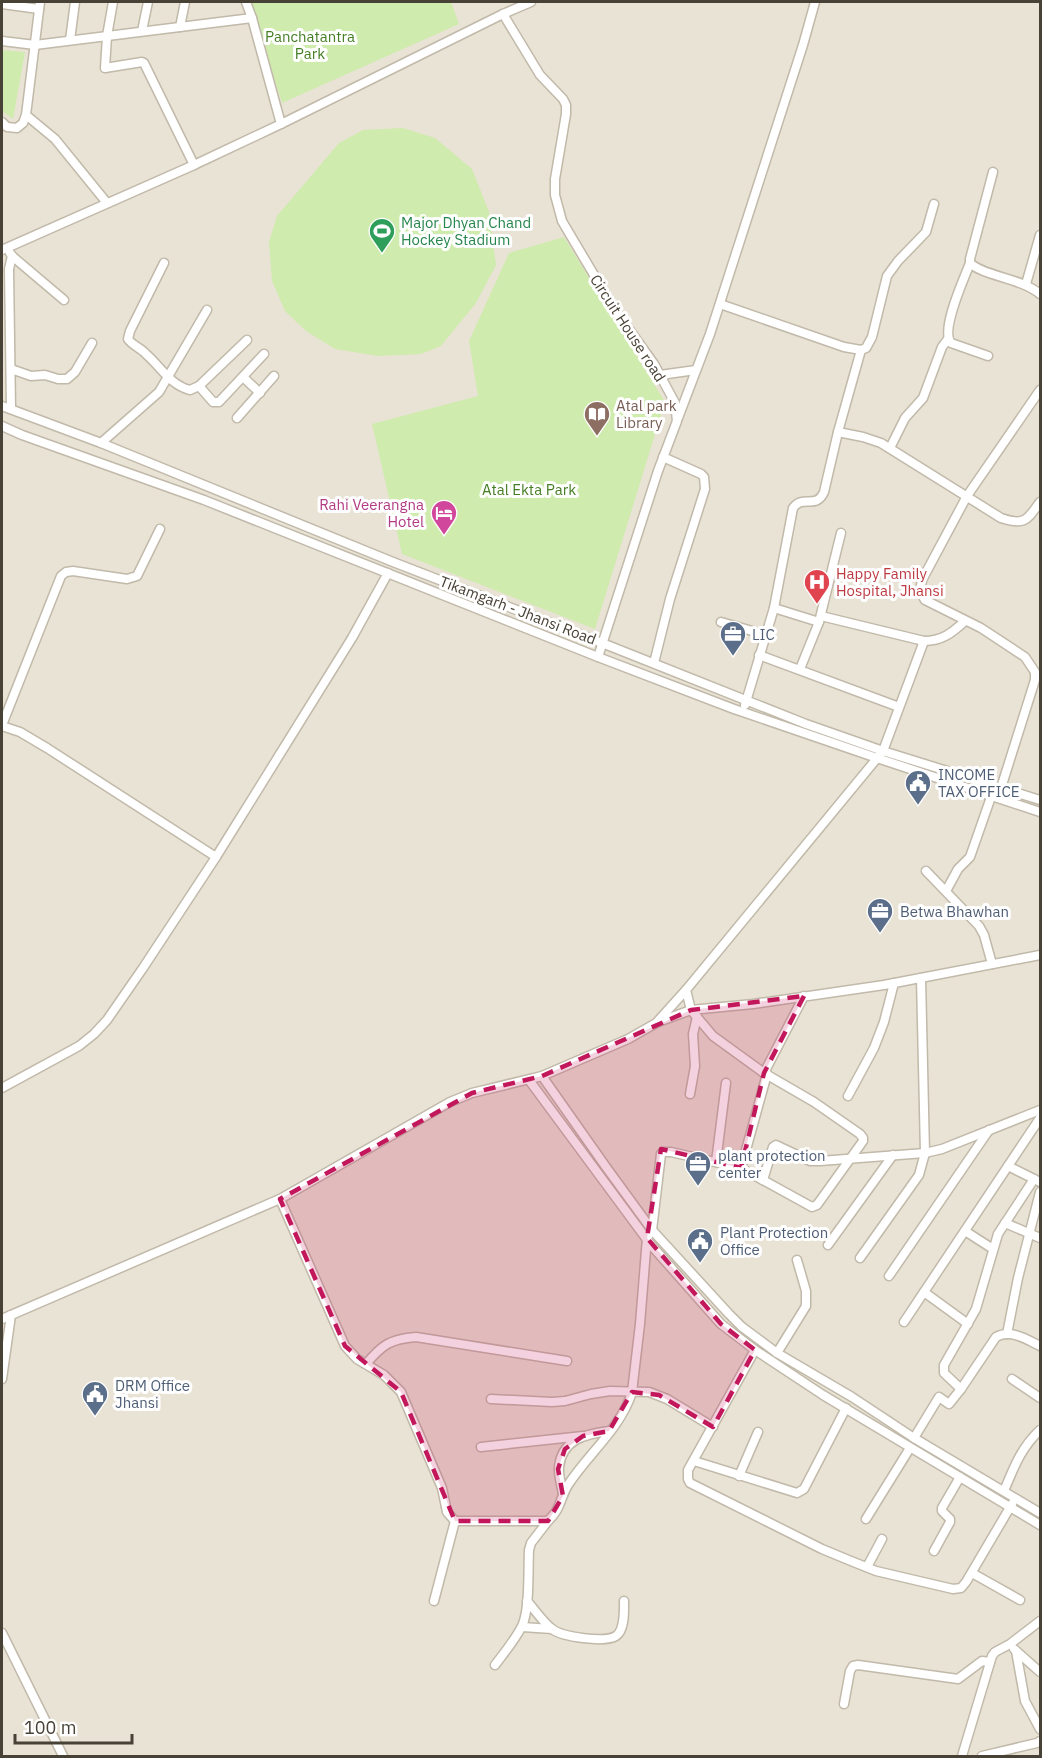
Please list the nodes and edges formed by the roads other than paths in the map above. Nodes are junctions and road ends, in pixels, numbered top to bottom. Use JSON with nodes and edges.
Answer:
{"nodes":[{"id":1,"x":75,"y":2,"type":"edge"},
{"id":2,"x":113,"y":2,"type":"edge"},
{"id":3,"x":148,"y":2,"type":"edge"},
{"id":4,"x":184,"y":2,"type":"edge"},
{"id":5,"x":246,"y":2,"type":"edge"},
{"id":6,"x":531,"y":2,"type":"edge"},
{"id":7,"x":815,"y":2,"type":"edge"},
{"id":8,"x":2,"y":4,"type":"edge"},
{"id":9,"x":40,"y":5,"type":"edge"},
{"id":10,"x":502,"y":14,"type":"junction"},
{"id":11,"x":252,"y":18,"type":"junction"},
{"id":12,"x":180,"y":27,"type":"junction"},
{"id":13,"x":142,"y":31,"type":"junction"},
{"id":14,"x":107,"y":36,"type":"junction"},
{"id":15,"x":70,"y":40,"type":"junction"},
{"id":16,"x":2,"y":41,"type":"edge"},
{"id":17,"x":34,"y":45,"type":"junction"},
{"id":18,"x":26,"y":115,"type":"junction"},
{"id":19,"x":2,"y":122,"type":"edge"},
{"id":20,"x":281,"y":124,"type":"junction"},
{"id":21,"x":194,"y":165,"type":"junction"},
{"id":22,"x":993,"y":172,"type":"dead end"},
{"id":23,"x":107,"y":203,"type":"junction"},
{"id":24,"x":934,"y":204,"type":"dead end"},
{"id":25,"x":1041,"y":235,"type":"edge"},
{"id":26,"x":4,"y":248,"type":"edge"},
{"id":27,"x":12,"y":256,"type":"junction"},
{"id":28,"x":164,"y":263,"type":"dead end"},
{"id":29,"x":970,"y":263,"type":"junction"},
{"id":30,"x":1026,"y":284,"type":"junction"},
{"id":31,"x":1041,"y":294,"type":"edge"},
{"id":32,"x":64,"y":300,"type":"dead end"},
{"id":33,"x":720,"y":304,"type":"junction"},
{"id":34,"x":207,"y":310,"type":"dead end"},
{"id":35,"x":948,"y":339,"type":"junction"},
{"id":36,"x":247,"y":340,"type":"dead end"},
{"id":37,"x":92,"y":343,"type":"dead end"},
{"id":38,"x":861,"y":350,"type":"junction"},
{"id":39,"x":264,"y":354,"type":"dead end"},
{"id":40,"x":988,"y":356,"type":"dead end"},
{"id":41,"x":11,"y":369,"type":"junction"},
{"id":42,"x":696,"y":370,"type":"junction"},
{"id":43,"x":660,"y":375,"type":"junction"},
{"id":44,"x":274,"y":376,"type":"dead end"},
{"id":45,"x":243,"y":377,"type":"junction"},
{"id":46,"x":169,"y":378,"type":"junction"},
{"id":47,"x":199,"y":386,"type":"junction"},
{"id":48,"x":1041,"y":390,"type":"edge"},
{"id":49,"x":260,"y":393,"type":"junction"},
{"id":50,"x":2,"y":406,"type":"edge"},
{"id":51,"x":11,"y":409,"type":"junction"},
{"id":52,"x":237,"y":418,"type":"dead end"},
{"id":53,"x":677,"y":421,"type":"junction"},
{"id":54,"x":2,"y":426,"type":"edge"},
{"id":55,"x":838,"y":432,"type":"junction"},
{"id":56,"x":100,"y":443,"type":"junction"},
{"id":57,"x":890,"y":448,"type":"junction"},
{"id":58,"x":663,"y":457,"type":"junction"},
{"id":59,"x":968,"y":496,"type":"junction"},
{"id":60,"x":1041,"y":502,"type":"edge"},
{"id":61,"x":160,"y":529,"type":"dead end"},
{"id":62,"x":841,"y":533,"type":"dead end"},
{"id":63,"x":327,"y":535,"type":"junction"},
{"id":64,"x":322,"y":548,"type":"junction"},
{"id":65,"x":387,"y":573,"type":"junction"},
{"id":66,"x":774,"y":608,"type":"junction"},
{"id":67,"x":820,"y":619,"type":"junction"},
{"id":68,"x":965,"y":621,"type":"junction"},
{"id":69,"x":721,"y":622,"type":"dead end"},
{"id":70,"x":766,"y":635,"type":"junction"},
{"id":71,"x":924,"y":641,"type":"junction"},
{"id":72,"x":602,"y":643,"type":"junction"},
{"id":73,"x":759,"y":655,"type":"junction"},
{"id":74,"x":598,"y":657,"type":"junction"},
{"id":75,"x":654,"y":663,"type":"junction"},
{"id":76,"x":800,"y":669,"type":"junction"},
{"id":77,"x":746,"y":701,"type":"junction"},
{"id":78,"x":899,"y":707,"type":"junction"},
{"id":79,"x":743,"y":712,"type":"junction"},
{"id":80,"x":2,"y":725,"type":"edge"},
{"id":81,"x":883,"y":751,"type":"junction"},
{"id":82,"x":877,"y":758,"type":"junction"},
{"id":83,"x":1000,"y":788,"type":"junction"},
{"id":84,"x":1020,"y":794,"type":"junction"},
{"id":85,"x":991,"y":797,"type":"junction"},
{"id":86,"x":1041,"y":800,"type":"edge"},
{"id":87,"x":1018,"y":805,"type":"junction"},
{"id":88,"x":1041,"y":812,"type":"edge"},
{"id":89,"x":216,"y":857,"type":"junction"},
{"id":90,"x":926,"y":871,"type":"dead end"},
{"id":91,"x":946,"y":891,"type":"junction"},
{"id":92,"x":1041,"y":955,"type":"edge"},
{"id":93,"x":992,"y":964,"type":"junction"},
{"id":94,"x":921,"y":978,"type":"junction"},
{"id":95,"x":894,"y":983,"type":"junction"},
{"id":96,"x":686,"y":990,"type":"junction"},
{"id":97,"x":804,"y":996,"type":"junction"},
{"id":98,"x":691,"y":1010,"type":"junction"},
{"id":99,"x":697,"y":1017,"type":"junction"},
{"id":100,"x":658,"y":1022,"type":"junction"},
{"id":101,"x":766,"y":1073,"type":"junction"},
{"id":102,"x":542,"y":1076,"type":"junction"},
{"id":103,"x":530,"y":1080,"type":"junction"},
{"id":104,"x":726,"y":1083,"type":"dead end"},
{"id":105,"x":2,"y":1088,"type":"edge"},
{"id":106,"x":690,"y":1094,"type":"dead end"},
{"id":107,"x":848,"y":1096,"type":"dead end"},
{"id":108,"x":1041,"y":1110,"type":"edge"},
{"id":109,"x":1041,"y":1118,"type":"edge"},
{"id":110,"x":989,"y":1130,"type":"junction"},
{"id":111,"x":925,"y":1153,"type":"junction"},
{"id":112,"x":893,"y":1155,"type":"junction"},
{"id":113,"x":849,"y":1159,"type":"junction"},
{"id":114,"x":716,"y":1162,"type":"junction"},
{"id":115,"x":1008,"y":1167,"type":"junction"},
{"id":116,"x":741,"y":1168,"type":"junction"},
{"id":117,"x":763,"y":1180,"type":"junction"},
{"id":118,"x":1037,"y":1180,"type":"edge"},
{"id":119,"x":1041,"y":1192,"type":"edge"},
{"id":120,"x":280,"y":1199,"type":"junction"},
{"id":121,"x":1005,"y":1223,"type":"junction"},
{"id":122,"x":652,"y":1230,"type":"junction"},
{"id":123,"x":965,"y":1231,"type":"junction"},
{"id":124,"x":1029,"y":1233,"type":"junction"},
{"id":125,"x":647,"y":1238,"type":"junction"},
{"id":126,"x":1041,"y":1238,"type":"edge"},
{"id":127,"x":828,"y":1245,"type":"dead end"},
{"id":128,"x":993,"y":1249,"type":"junction"},
{"id":129,"x":860,"y":1258,"type":"dead end"},
{"id":130,"x":797,"y":1260,"type":"dead end"},
{"id":131,"x":889,"y":1276,"type":"dead end"},
{"id":132,"x":924,"y":1292,"type":"junction"},
{"id":133,"x":12,"y":1315,"type":"junction"},
{"id":134,"x":2,"y":1319,"type":"edge"},
{"id":135,"x":904,"y":1322,"type":"dead end"},
{"id":136,"x":968,"y":1324,"type":"junction"},
{"id":137,"x":1007,"y":1334,"type":"junction"},
{"id":138,"x":1041,"y":1346,"type":"edge"},
{"id":139,"x":754,"y":1350,"type":"junction"},
{"id":140,"x":777,"y":1353,"type":"junction"},
{"id":141,"x":567,"y":1361,"type":"dead end"},
{"id":142,"x":366,"y":1364,"type":"junction"},
{"id":143,"x":2,"y":1379,"type":"edge"},
{"id":144,"x":1012,"y":1379,"type":"dead end"},
{"id":145,"x":829,"y":1384,"type":"junction"},
{"id":146,"x":961,"y":1389,"type":"junction"},
{"id":147,"x":632,"y":1392,"type":"junction"},
{"id":148,"x":823,"y":1395,"type":"junction"},
{"id":149,"x":1041,"y":1398,"type":"edge"},
{"id":150,"x":492,"y":1399,"type":"dead end"},
{"id":151,"x":846,"y":1408,"type":"junction"},
{"id":152,"x":713,"y":1427,"type":"junction"},
{"id":153,"x":901,"y":1429,"type":"junction"},
{"id":154,"x":1041,"y":1430,"type":"edge"},
{"id":155,"x":609,"y":1431,"type":"junction"},
{"id":156,"x":758,"y":1432,"type":"dead end"},
{"id":157,"x":583,"y":1436,"type":"junction"},
{"id":158,"x":914,"y":1438,"type":"junction"},
{"id":159,"x":895,"y":1439,"type":"junction"},
{"id":160,"x":481,"y":1447,"type":"dead end"},
{"id":161,"x":910,"y":1448,"type":"junction"},
{"id":162,"x":694,"y":1461,"type":"junction"},
{"id":163,"x":739,"y":1476,"type":"junction"},
{"id":164,"x":960,"y":1477,"type":"junction"},
{"id":165,"x":1004,"y":1491,"type":"junction"},
{"id":166,"x":563,"y":1496,"type":"junction"},
{"id":167,"x":1016,"y":1498,"type":"junction"},
{"id":168,"x":1011,"y":1507,"type":"junction"},
{"id":169,"x":1041,"y":1513,"type":"edge"},
{"id":170,"x":866,"y":1519,"type":"dead end"},
{"id":171,"x":455,"y":1521,"type":"junction"},
{"id":172,"x":548,"y":1521,"type":"junction"},
{"id":173,"x":1041,"y":1525,"type":"edge"},
{"id":174,"x":882,"y":1539,"type":"dead end"},
{"id":175,"x":934,"y":1551,"type":"dead end"},
{"id":176,"x":867,"y":1567,"type":"junction"},
{"id":177,"x":972,"y":1573,"type":"junction"},
{"id":178,"x":1020,"y":1600,"type":"dead end"},
{"id":179,"x":434,"y":1601,"type":"dead end"},
{"id":180,"x":527,"y":1601,"type":"junction"},
{"id":181,"x":624,"y":1601,"type":"dead end"},
{"id":182,"x":1041,"y":1621,"type":"edge"},
{"id":183,"x":522,"y":1627,"type":"junction"},
{"id":184,"x":552,"y":1629,"type":"junction"},
{"id":185,"x":2,"y":1633,"type":"edge"},
{"id":186,"x":1013,"y":1647,"type":"junction"},
{"id":187,"x":990,"y":1662,"type":"junction"},
{"id":188,"x":495,"y":1665,"type":"dead end"},
{"id":189,"x":1041,"y":1672,"type":"edge"},
{"id":190,"x":844,"y":1704,"type":"dead end"},
{"id":191,"x":1041,"y":1729,"type":"edge"},
{"id":192,"x":1041,"y":1741,"type":"edge"},
{"id":193,"x":63,"y":1756,"type":"edge"},
{"id":194,"x":962,"y":1756,"type":"edge"},
{"id":195,"x":982,"y":1756,"type":"edge"}],
"edges":[{"from":1,"to":15,"type":"street"},
{"from":2,"to":14,"type":"street"},
{"from":3,"to":13,"type":"street"},
{"from":4,"to":12,"type":"street"},
{"from":5,"to":11,"type":"street"},
{"from":6,"to":10,"type":"street"},
{"from":7,"to":33,"type":"street"},
{"from":8,"to":9,"type":"street"},
{"from":9,"to":17,"type":"street"},
{"from":10,"to":20,"type":"street"},
{"from":10,"to":43,"type":"street","name":"Circuit House road"},
{"from":11,"to":12,"type":"street"},
{"from":11,"to":20,"type":"street"},
{"from":12,"to":13,"type":"street"},
{"from":13,"to":14,"type":"street"},
{"from":14,"to":15,"type":"street"},
{"from":14,"to":21,"type":"street"},
{"from":15,"to":17,"type":"street"},
{"from":16,"to":17,"type":"street"},
{"from":17,"to":18,"type":"street"},
{"from":18,"to":19,"type":"street"},
{"from":18,"to":23,"type":"street"},
{"from":20,"to":21,"type":"street"},
{"from":21,"to":23,"type":"street"},
{"from":22,"to":29,"type":"street"},
{"from":23,"to":26,"type":"street"},
{"from":24,"to":38,"type":"street"},
{"from":25,"to":30,"type":"street"},
{"from":26,"to":27,"type":"street"},
{"from":27,"to":32,"type":"street"},
{"from":27,"to":41,"type":"street"},
{"from":28,"to":46,"type":"street"},
{"from":29,"to":30,"type":"street"},
{"from":29,"to":35,"type":"street"},
{"from":30,"to":31,"type":"street"},
{"from":33,"to":38,"type":"street"},
{"from":33,"to":42,"type":"street"},
{"from":34,"to":46,"type":"street"},
{"from":35,"to":40,"type":"street"},
{"from":35,"to":57,"type":"street"},
{"from":36,"to":47,"type":"street"},
{"from":37,"to":41,"type":"street"},
{"from":38,"to":55,"type":"street"},
{"from":39,"to":45,"type":"street"},
{"from":41,"to":51,"type":"street"},
{"from":42,"to":43,"type":"street"},
{"from":42,"to":53,"type":"street"},
{"from":43,"to":53,"type":"street","name":"Circuit House road"},
{"from":44,"to":49,"type":"street"},
{"from":45,"to":47,"type":"street"},
{"from":45,"to":49,"type":"street"},
{"from":46,"to":47,"type":"street"},
{"from":46,"to":56,"type":"street"},
{"from":48,"to":59,"type":"street"},
{"from":49,"to":52,"type":"street"},
{"from":50,"to":51,"type":"street","name":"Tikamgarh - Jhansi Road"},
{"from":51,"to":56,"type":"street","name":"Tikamgarh - Jhansi Road"},
{"from":53,"to":58,"type":"street"},
{"from":54,"to":64,"type":"street","name":"Tikamgarh - Jhansi Road"},
{"from":55,"to":57,"type":"street"},
{"from":55,"to":66,"type":"street"},
{"from":56,"to":63,"type":"street","name":"Tikamgarh - Jhansi Road"},
{"from":57,"to":59,"type":"street"},
{"from":58,"to":72,"type":"street"},
{"from":58,"to":75,"type":"street"},
{"from":59,"to":60,"type":"street"},
{"from":59,"to":68,"type":"street"},
{"from":61,"to":80,"type":"street"},
{"from":62,"to":67,"type":"street"},
{"from":63,"to":64,"type":"street"},
{"from":63,"to":72,"type":"street","name":"Tikamgarh - Jhansi Road"},
{"from":64,"to":65,"type":"street","name":"Tikamgarh - Jhansi Road"},
{"from":65,"to":74,"type":"street","name":"Tikamgarh - Jhansi Road"},
{"from":65,"to":89,"type":"street"},
{"from":66,"to":67,"type":"street"},
{"from":66,"to":70,"type":"street"},
{"from":67,"to":71,"type":"street"},
{"from":67,"to":76,"type":"street"},
{"from":68,"to":71,"type":"street"},
{"from":68,"to":83,"type":"street"},
{"from":69,"to":70,"type":"street"},
{"from":70,"to":73,"type":"street"},
{"from":71,"to":78,"type":"street"},
{"from":72,"to":74,"type":"street"},
{"from":72,"to":75,"type":"street","name":"Tikamgarh - Jhansi Road"},
{"from":73,"to":76,"type":"street"},
{"from":73,"to":77,"type":"street"},
{"from":74,"to":79,"type":"street","name":"Tikamgarh - Jhansi Road"},
{"from":75,"to":77,"type":"street","name":"Tikamgarh - Jhansi Road"},
{"from":76,"to":78,"type":"street"},
{"from":77,"to":79,"type":"street"},
{"from":77,"to":81,"type":"street","name":"Tikamgarh - Jhansi Road"},
{"from":78,"to":81,"type":"street"},
{"from":79,"to":82,"type":"street","name":"Tikamgarh - Jhansi Road"},
{"from":80,"to":89,"type":"street"},
{"from":81,"to":82,"type":"street"},
{"from":81,"to":83,"type":"street","name":"Tikamgarh - Jhansi Road"},
{"from":82,"to":85,"type":"street","name":"Tikamgarh - Jhansi Road"},
{"from":82,"to":96,"type":"street"},
{"from":83,"to":84,"type":"street","name":"Tikamgarh - Jhansi Road"},
{"from":84,"to":86,"type":"street","name":"Tikamgarh - Jhansi Road"},
{"from":84,"to":87,"type":"street"},
{"from":85,"to":87,"type":"street","name":"Tikamgarh - Jhansi Road"},
{"from":85,"to":91,"type":"street"},
{"from":87,"to":88,"type":"street","name":"Tikamgarh - Jhansi Road"},
{"from":89,"to":105,"type":"street"},
{"from":90,"to":91,"type":"street"},
{"from":91,"to":93,"type":"street"},
{"from":92,"to":93,"type":"street"},
{"from":93,"to":94,"type":"street"},
{"from":94,"to":95,"type":"street"},
{"from":94,"to":111,"type":"street"},
{"from":95,"to":97,"type":"street"},
{"from":95,"to":107,"type":"street"},
{"from":96,"to":98,"type":"street"},
{"from":96,"to":100,"type":"street"},
{"from":97,"to":98,"type":"street"},
{"from":97,"to":101,"type":"street"},
{"from":98,"to":99,"type":"street"},
{"from":98,"to":100,"type":"street"},
{"from":99,"to":101,"type":"street"},
{"from":99,"to":106,"type":"street"},
{"from":100,"to":102,"type":"street"},
{"from":101,"to":113,"type":"street"},
{"from":101,"to":116,"type":"street"},
{"from":102,"to":103,"type":"street"},
{"from":102,"to":122,"type":"street"},
{"from":103,"to":120,"type":"street"},
{"from":103,"to":125,"type":"street"},
{"from":104,"to":114,"type":"street"},
{"from":108,"to":110,"type":"street"},
{"from":109,"to":115,"type":"street"},
{"from":110,"to":111,"type":"street"},
{"from":110,"to":131,"type":"street"},
{"from":111,"to":112,"type":"street"},
{"from":111,"to":129,"type":"street"},
{"from":112,"to":113,"type":"street"},
{"from":112,"to":127,"type":"street"},
{"from":113,"to":117,"type":"street"},
{"from":113,"to":117,"type":"street"},
{"from":114,"to":116,"type":"street"},
{"from":114,"to":122,"type":"street"},
{"from":115,"to":118,"type":"street"},
{"from":115,"to":123,"type":"street"},
{"from":116,"to":117,"type":"street"},
{"from":118,"to":121,"type":"street"},
{"from":119,"to":124,"type":"street"},
{"from":120,"to":133,"type":"street"},
{"from":120,"to":142,"type":"street"},
{"from":121,"to":124,"type":"street"},
{"from":121,"to":128,"type":"street"},
{"from":122,"to":125,"type":"street"},
{"from":122,"to":140,"type":"street"},
{"from":123,"to":128,"type":"street"},
{"from":123,"to":132,"type":"street"},
{"from":124,"to":126,"type":"street"},
{"from":124,"to":137,"type":"street"},
{"from":125,"to":139,"type":"street"},
{"from":125,"to":147,"type":"street"},
{"from":128,"to":136,"type":"street"},
{"from":130,"to":140,"type":"street"},
{"from":132,"to":135,"type":"street"},
{"from":132,"to":136,"type":"street"},
{"from":133,"to":134,"type":"street"},
{"from":133,"to":143,"type":"street"},
{"from":136,"to":146,"type":"street"},
{"from":137,"to":138,"type":"street"},
{"from":137,"to":146,"type":"street"},
{"from":139,"to":148,"type":"street"},
{"from":139,"to":152,"type":"street"},
{"from":140,"to":145,"type":"street"},
{"from":141,"to":142,"type":"street"},
{"from":142,"to":171,"type":"street"},
{"from":144,"to":149,"type":"street"},
{"from":145,"to":148,"type":"street"},
{"from":145,"to":153,"type":"street"},
{"from":146,"to":158,"type":"street"},
{"from":147,"to":150,"type":"street"},
{"from":147,"to":152,"type":"street"},
{"from":147,"to":155,"type":"street"},
{"from":148,"to":151,"type":"street"},
{"from":151,"to":159,"type":"street"},
{"from":151,"to":163,"type":"street"},
{"from":152,"to":162,"type":"street"},
{"from":153,"to":158,"type":"street"},
{"from":153,"to":159,"type":"street"},
{"from":154,"to":165,"type":"street"},
{"from":155,"to":157,"type":"street"},
{"from":155,"to":166,"type":"street"},
{"from":156,"to":163,"type":"street"},
{"from":157,"to":160,"type":"street"},
{"from":157,"to":166,"type":"street"},
{"from":158,"to":165,"type":"street"},
{"from":159,"to":161,"type":"street"},
{"from":161,"to":164,"type":"street"},
{"from":161,"to":170,"type":"street"},
{"from":162,"to":163,"type":"street"},
{"from":162,"to":176,"type":"street"},
{"from":164,"to":168,"type":"street"},
{"from":164,"to":175,"type":"street"},
{"from":165,"to":167,"type":"street"},
{"from":166,"to":172,"type":"street"},
{"from":167,"to":168,"type":"street"},
{"from":167,"to":169,"type":"street"},
{"from":168,"to":173,"type":"street"},
{"from":168,"to":177,"type":"street"},
{"from":171,"to":172,"type":"street"},
{"from":171,"to":179,"type":"street"},
{"from":172,"to":180,"type":"street"},
{"from":174,"to":176,"type":"street"},
{"from":176,"to":177,"type":"street"},
{"from":177,"to":178,"type":"street"},
{"from":180,"to":183,"type":"street"},
{"from":180,"to":184,"type":"street"},
{"from":181,"to":184,"type":"street"},
{"from":182,"to":186,"type":"street"},
{"from":183,"to":184,"type":"street"},
{"from":183,"to":188,"type":"street"},
{"from":185,"to":193,"type":"street"},
{"from":186,"to":187,"type":"street"},
{"from":186,"to":189,"type":"street"},
{"from":186,"to":191,"type":"street"},
{"from":187,"to":190,"type":"street"},
{"from":187,"to":194,"type":"street"},
{"from":192,"to":195,"type":"street"}]}
